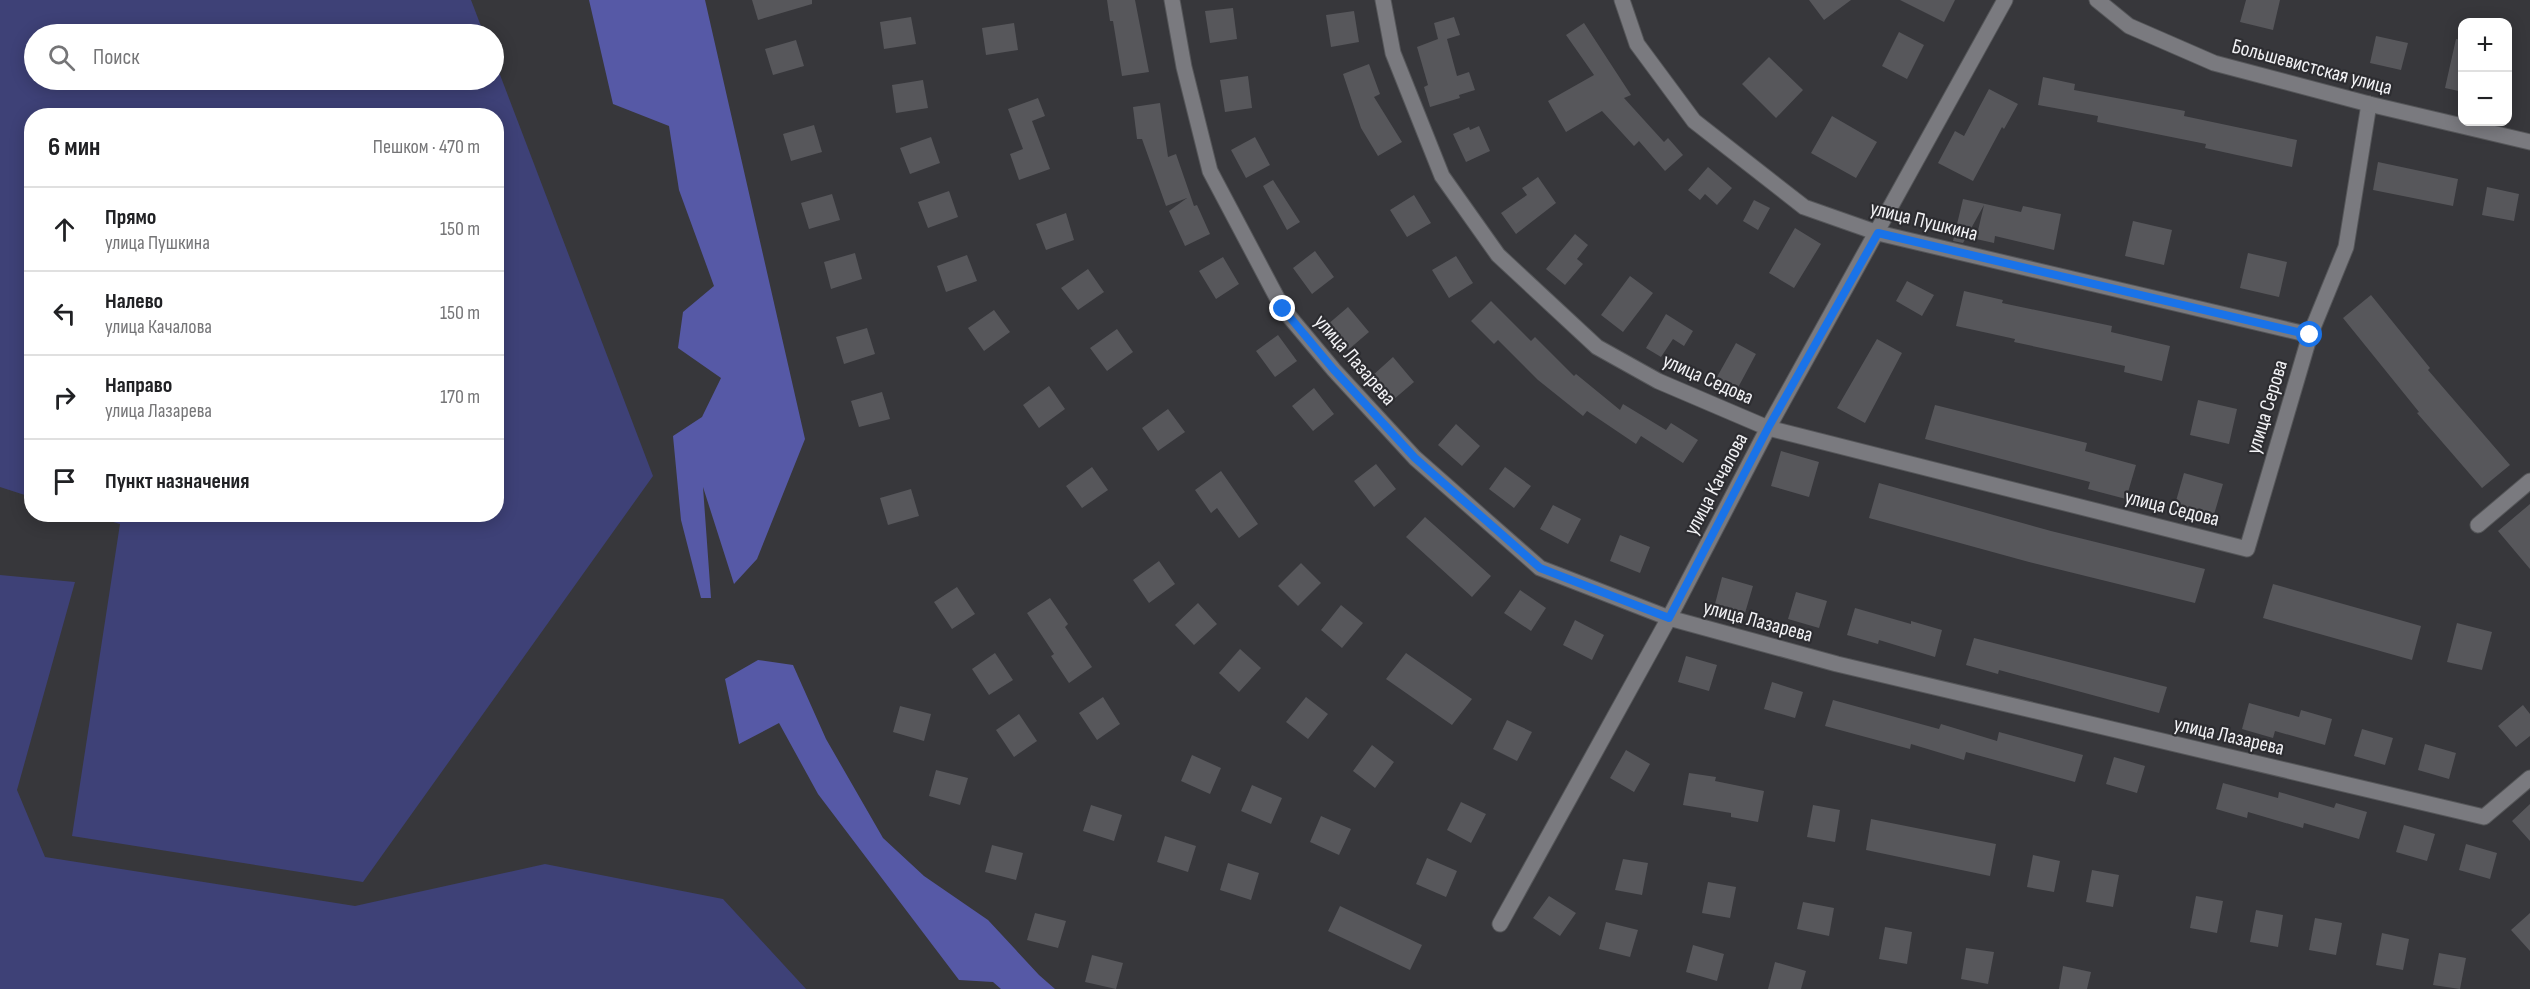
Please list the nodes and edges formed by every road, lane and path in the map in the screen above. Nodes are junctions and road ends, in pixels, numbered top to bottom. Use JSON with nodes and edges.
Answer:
{"nodes":[{"id":1,"x":1172,"y":0,"type":"edge"},
{"id":2,"x":1383,"y":0,"type":"edge"},
{"id":3,"x":1622,"y":0,"type":"edge"},
{"id":4,"x":2005,"y":0,"type":"edge"},
{"id":5,"x":2097,"y":0,"type":"edge"},
{"id":6,"x":2369,"y":104,"type":"junction"},
{"id":7,"x":2530,"y":142,"type":"edge"},
{"id":8,"x":1878,"y":233,"type":"junction"},
{"id":9,"x":2310,"y":335,"type":"junction"},
{"id":10,"x":1768,"y":428,"type":"junction"},
{"id":11,"x":2530,"y":481,"type":"edge"},
{"id":12,"x":2478,"y":525,"type":"dead end"},
{"id":13,"x":2247,"y":549,"type":"joint"},
{"id":14,"x":1669,"y":618,"type":"junction"},
{"id":15,"x":2530,"y":778,"type":"edge"},
{"id":16,"x":1500,"y":924,"type":"dead end"}],
"edges":[{"from":1,"to":14,"type":"street","name":"улица Лазарева"},
{"from":2,"to":10,"type":"street","name":"улица Седова"},
{"from":3,"to":8,"type":"street","name":"улица Пушкина"},
{"from":4,"to":8,"type":"street","name":"улица Качалова"},
{"from":5,"to":6,"type":"street","name":"Большевистская улица"},
{"from":6,"to":7,"type":"street","name":"Большевистская улица"},
{"from":6,"to":9,"type":"street","name":"улица Серова"},
{"from":8,"to":9,"type":"street","name":"улица Пушкина"},
{"from":8,"to":10,"type":"street","name":"улица Качалова"},
{"from":9,"to":13,"type":"street","name":"улица Серова"},
{"from":10,"to":13,"type":"street","name":"улица Седова"},
{"from":10,"to":14,"type":"street","name":"улица Качалова"},
{"from":11,"to":12,"type":"street"},
{"from":14,"to":15,"type":"street","name":"улица Лазарева"},
{"from":14,"to":16,"type":"street","name":"улица Качалова"}]}
